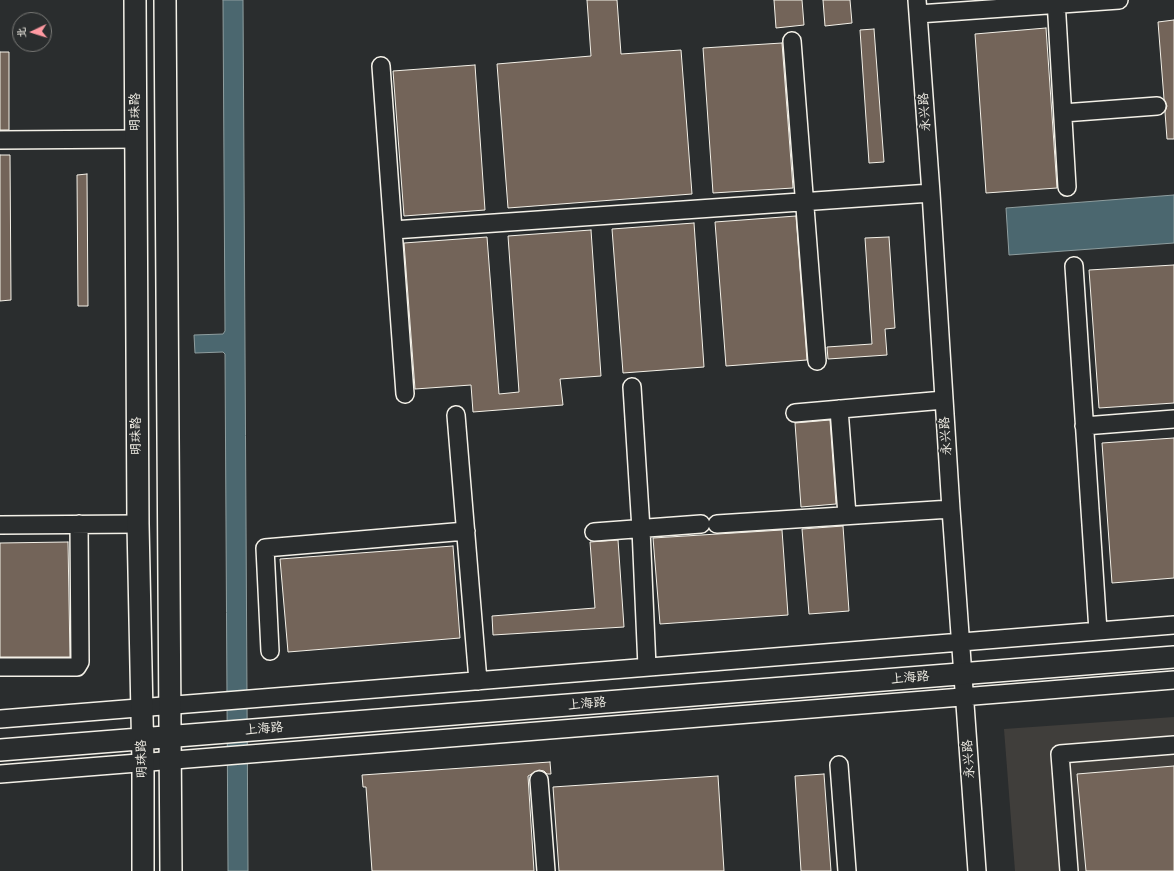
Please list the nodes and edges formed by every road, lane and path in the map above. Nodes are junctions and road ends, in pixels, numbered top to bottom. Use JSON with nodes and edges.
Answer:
{"nodes":[{"id":1,"x":135,"y":0,"type":"edge"},
{"id":2,"x":165,"y":0,"type":"edge"},
{"id":3,"x":1119,"y":0,"type":"edge"},
{"id":4,"x":1056,"y":2,"type":"edge"},
{"id":5,"x":917,"y":7,"type":"edge"},
{"id":6,"x":792,"y":41,"type":"dead end"},
{"id":7,"x":381,"y":66,"type":"dead end"},
{"id":8,"x":1157,"y":106,"type":"dead end"},
{"id":9,"x":1063,"y":113,"type":"junction"},
{"id":10,"x":136,"y":138,"type":"junction"},
{"id":11,"x":0,"y":140,"type":"edge"},
{"id":12,"x":1067,"y":186,"type":"dead end"},
{"id":13,"x":931,"y":193,"type":"junction"},
{"id":14,"x":805,"y":202,"type":"junction"},
{"id":15,"x":393,"y":230,"type":"junction"},
{"id":16,"x":1074,"y":266,"type":"dead end"},
{"id":17,"x":817,"y":361,"type":"dead end"},
{"id":18,"x":632,"y":387,"type":"dead end"},
{"id":19,"x":405,"y":394,"type":"dead end"},
{"id":20,"x":944,"y":400,"type":"junction"},
{"id":21,"x":839,"y":409,"type":"junction"},
{"id":22,"x":795,"y":413,"type":"dead end"},
{"id":23,"x":456,"y":415,"type":"dead end"},
{"id":24,"x":1174,"y":419,"type":"edge"},
{"id":25,"x":1084,"y":426,"type":"junction"},
{"id":26,"x":951,"y":509,"type":"junction"},
{"id":27,"x":846,"y":516,"type":"junction"},
{"id":28,"x":79,"y":524,"type":"junction"},
{"id":29,"x":138,"y":524,"type":"junction"},
{"id":30,"x":0,"y":526,"type":"edge"},
{"id":31,"x":641,"y":529,"type":"junction"},
{"id":32,"x":466,"y":531,"type":"junction"},
{"id":33,"x":594,"y":532,"type":"dead end"},
{"id":34,"x":1174,"y":624,"type":"edge"},
{"id":35,"x":1098,"y":631,"type":"junction"},
{"id":36,"x":1174,"y":644,"type":"edge"},
{"id":37,"x":270,"y":651,"type":"dead end"},
{"id":38,"x":1174,"y":657,"type":"edge"},
{"id":39,"x":962,"y":659,"type":"junction"},
{"id":40,"x":0,"y":667,"type":"edge"},
{"id":41,"x":647,"y":667,"type":"junction"},
{"id":42,"x":1174,"y":680,"type":"edge"},
{"id":43,"x":478,"y":681,"type":"junction"},
{"id":44,"x":964,"y":697,"type":"junction"},
{"id":45,"x":0,"y":719,"type":"edge"},
{"id":46,"x":170,"y":722,"type":"junction"},
{"id":47,"x":142,"y":724,"type":"junction"},
{"id":48,"x":0,"y":737,"type":"edge"},
{"id":49,"x":1174,"y":745,"type":"edge"},
{"id":50,"x":0,"y":750,"type":"edge"},
{"id":51,"x":170,"y":760,"type":"junction"},
{"id":52,"x":143,"y":762,"type":"junction"},
{"id":53,"x":839,"y":765,"type":"dead end"},
{"id":54,"x":0,"y":774,"type":"edge"},
{"id":55,"x":539,"y":780,"type":"dead end"},
{"id":56,"x":143,"y":871,"type":"edge"},
{"id":57,"x":170,"y":871,"type":"edge"},
{"id":58,"x":546,"y":871,"type":"edge"},
{"id":59,"x":847,"y":871,"type":"edge"},
{"id":60,"x":976,"y":871,"type":"edge"},
{"id":61,"x":1069,"y":871,"type":"edge"}],
"edges":[{"from":1,"to":10,"type":"main road","name":"明珠路"},
{"from":2,"to":46,"type":"main road"},
{"from":3,"to":4,"type":"street"},
{"from":4,"to":5,"type":"street"},
{"from":4,"to":9,"type":"street"},
{"from":5,"to":13,"type":"street","name":"永兴路"},
{"from":6,"to":14,"type":"street"},
{"from":7,"to":15,"type":"street"},
{"from":8,"to":9,"type":"street"},
{"from":9,"to":12,"type":"street"},
{"from":10,"to":11,"type":"street"},
{"from":10,"to":29,"type":"main road","name":"明珠路"},
{"from":13,"to":14,"type":"street"},
{"from":13,"to":20,"type":"street","name":"永兴路"},
{"from":14,"to":15,"type":"street"},
{"from":14,"to":17,"type":"street"},
{"from":15,"to":19,"type":"street"},
{"from":16,"to":25,"type":"street"},
{"from":18,"to":31,"type":"street"},
{"from":20,"to":21,"type":"street"},
{"from":20,"to":26,"type":"street","name":"永兴路"},
{"from":21,"to":22,"type":"street"},
{"from":21,"to":27,"type":"street"},
{"from":23,"to":32,"type":"street"},
{"from":24,"to":25,"type":"street"},
{"from":25,"to":35,"type":"street"},
{"from":26,"to":27,"type":"street"},
{"from":26,"to":39,"type":"street","name":"永兴路"},
{"from":27,"to":31,"type":"street"},
{"from":28,"to":29,"type":"street"},
{"from":28,"to":30,"type":"street"},
{"from":28,"to":40,"type":"street"},
{"from":29,"to":47,"type":"main road","name":"明珠路"},
{"from":31,"to":33,"type":"street"},
{"from":31,"to":41,"type":"street"},
{"from":32,"to":37,"type":"street"},
{"from":32,"to":43,"type":"street"},
{"from":34,"to":35,"type":"street"},
{"from":35,"to":39,"type":"street"},
{"from":36,"to":39,"type":"main road","name":"上海路"},
{"from":38,"to":39,"type":"main road","name":"上海路"},
{"from":39,"to":41,"type":"street"},
{"from":39,"to":44,"type":"street","name":"永兴路"},
{"from":39,"to":46,"type":"main road","name":"上海路"},
{"from":41,"to":43,"type":"street"},
{"from":42,"to":44,"type":"street"},
{"from":43,"to":46,"type":"street"},
{"from":44,"to":51,"type":"street"},
{"from":44,"to":60,"type":"street","name":"永兴路"},
{"from":45,"to":47,"type":"street"},
{"from":46,"to":47,"type":"main road","name":"上海路"},
{"from":46,"to":51,"type":"main road"},
{"from":47,"to":48,"type":"main road","name":"上海路"},
{"from":47,"to":50,"type":"main road","name":"上海路"},
{"from":47,"to":52,"type":"main road","name":"明珠路"},
{"from":49,"to":61,"type":"street"},
{"from":51,"to":52,"type":"street"},
{"from":51,"to":57,"type":"main road"},
{"from":52,"to":54,"type":"street"},
{"from":52,"to":56,"type":"main road","name":"明珠路"},
{"from":53,"to":59,"type":"street"},
{"from":55,"to":58,"type":"street"}]}
